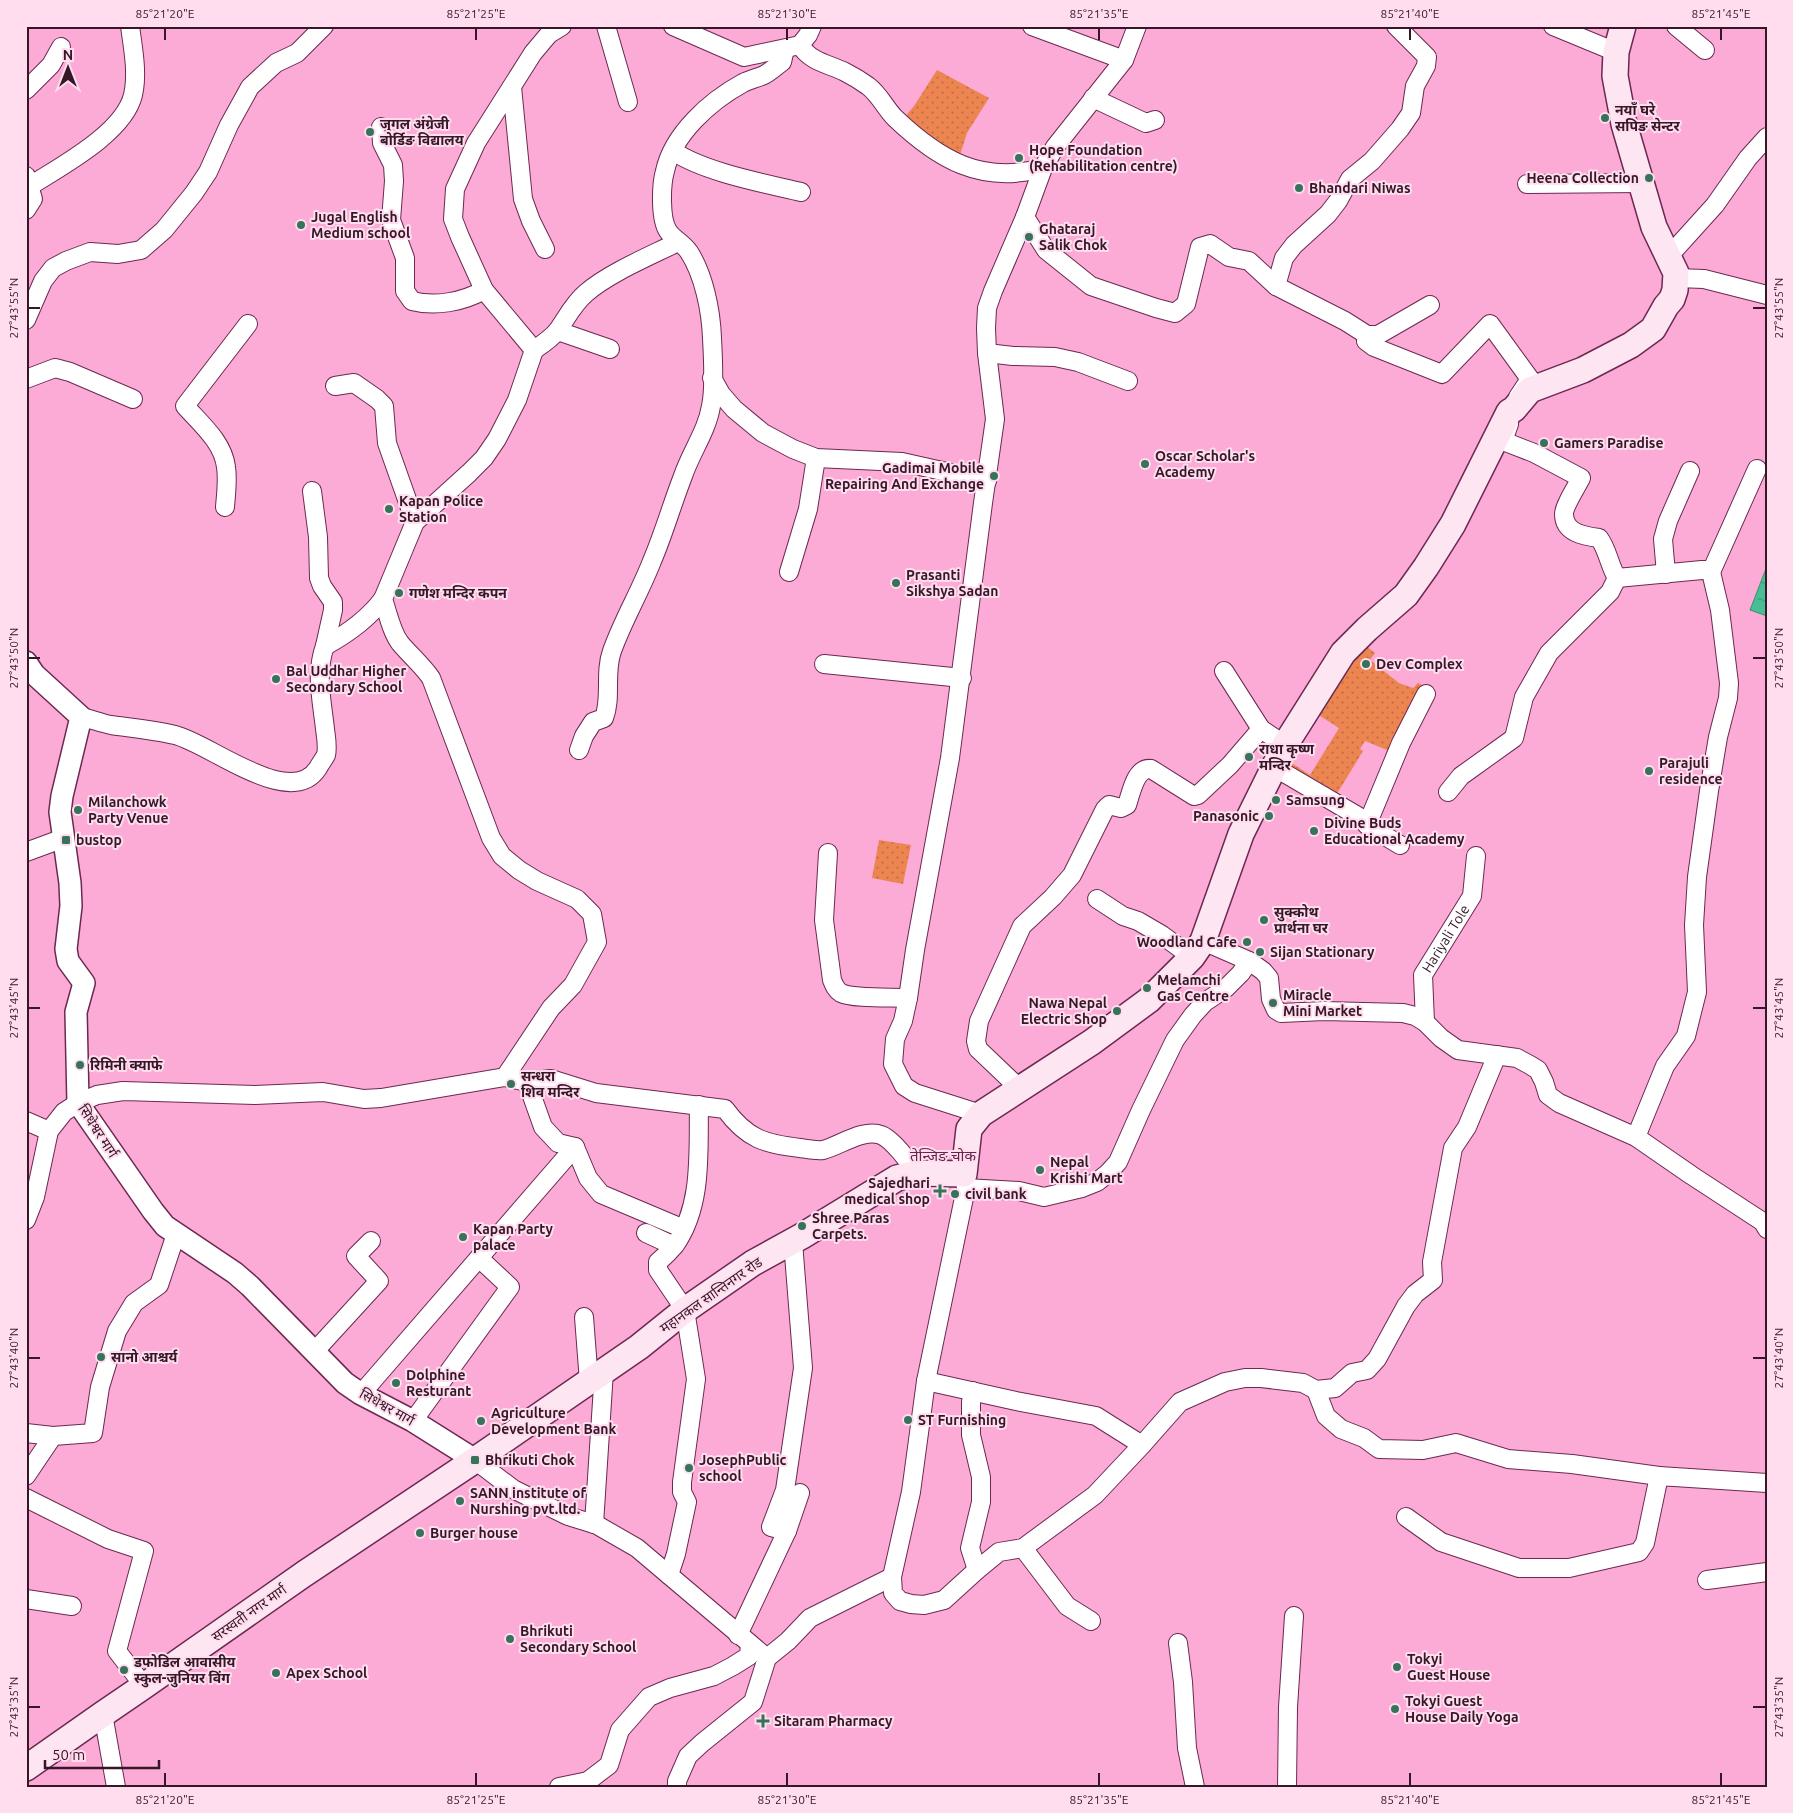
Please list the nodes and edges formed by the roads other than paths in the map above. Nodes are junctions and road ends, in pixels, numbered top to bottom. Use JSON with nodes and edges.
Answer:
{"nodes":[{"id":1,"x":130,"y":26,"type":"edge"},
{"id":2,"x":324,"y":26,"type":"edge"},
{"id":3,"x":562,"y":26,"type":"edge"},
{"id":4,"x":606,"y":26,"type":"edge"},
{"id":5,"x":672,"y":26,"type":"edge"},
{"id":6,"x":812,"y":26,"type":"edge"},
{"id":7,"x":1032,"y":26,"type":"edge"},
{"id":8,"x":1136,"y":26,"type":"edge"},
{"id":9,"x":1396,"y":26,"type":"edge"},
{"id":10,"x":1553,"y":26,"type":"edge"},
{"id":11,"x":1623,"y":26,"type":"edge"},
{"id":12,"x":1676,"y":26,"type":"edge"},
{"id":13,"x":61,"y":47,"type":"dead end"},
{"id":14,"x":792,"y":47,"type":"junction"},
{"id":15,"x":1705,"y":50,"type":"dead end"},
{"id":16,"x":1616,"y":52,"type":"junction"},
{"id":17,"x":1124,"y":60,"type":"junction"},
{"id":18,"x":512,"y":87,"type":"junction"},
{"id":19,"x":26,"y":90,"type":"edge"},
{"id":20,"x":1092,"y":98,"type":"junction"},
{"id":21,"x":628,"y":102,"type":"dead end"},
{"id":22,"x":1155,"y":120,"type":"dead end"},
{"id":23,"x":381,"y":127,"type":"dead end"},
{"id":24,"x":1767,"y":137,"type":"edge"},
{"id":25,"x":673,"y":151,"type":"junction"},
{"id":26,"x":1043,"y":168,"type":"junction"},
{"id":27,"x":28,"y":181,"type":"edge"},
{"id":28,"x":1641,"y":183,"type":"junction"},
{"id":29,"x":1527,"y":184,"type":"dead end"},
{"id":30,"x":801,"y":192,"type":"dead end"},
{"id":31,"x":26,"y":210,"type":"edge"},
{"id":32,"x":1025,"y":217,"type":"junction"},
{"id":33,"x":678,"y":242,"type":"junction"},
{"id":34,"x":545,"y":249,"type":"dead end"},
{"id":35,"x":1672,"y":267,"type":"junction"},
{"id":36,"x":1276,"y":286,"type":"junction"},
{"id":37,"x":484,"y":290,"type":"junction"},
{"id":38,"x":1767,"y":295,"type":"edge"},
{"id":39,"x":1430,"y":305,"type":"dead end"},
{"id":40,"x":26,"y":320,"type":"edge"},
{"id":41,"x":248,"y":324,"type":"dead end"},
{"id":42,"x":558,"y":331,"type":"junction"},
{"id":43,"x":1367,"y":336,"type":"junction"},
{"id":44,"x":610,"y":349,"type":"dead end"},
{"id":45,"x":534,"y":350,"type":"junction"},
{"id":46,"x":987,"y":353,"type":"junction"},
{"id":47,"x":712,"y":378,"type":"junction"},
{"id":48,"x":26,"y":379,"type":"edge"},
{"id":49,"x":1128,"y":381,"type":"dead end"},
{"id":50,"x":335,"y":386,"type":"dead end"},
{"id":51,"x":133,"y":399,"type":"dead end"},
{"id":52,"x":1511,"y":410,"type":"junction"},
{"id":53,"x":816,"y":458,"type":"junction"},
{"id":54,"x":1757,"y":470,"type":"dead end"},
{"id":55,"x":1690,"y":472,"type":"dead end"},
{"id":56,"x":987,"y":481,"type":"junction"},
{"id":57,"x":312,"y":491,"type":"dead end"},
{"id":58,"x":225,"y":506,"type":"dead end"},
{"id":59,"x":415,"y":522,"type":"junction"},
{"id":60,"x":790,"y":572,"type":"dead end"},
{"id":61,"x":1711,"y":572,"type":"junction"},
{"id":62,"x":1666,"y":574,"type":"junction"},
{"id":63,"x":1617,"y":578,"type":"junction"},
{"id":64,"x":383,"y":599,"type":"junction"},
{"id":65,"x":325,"y":646,"type":"junction"},
{"id":66,"x":26,"y":662,"type":"edge"},
{"id":67,"x":824,"y":664,"type":"dead end"},
{"id":68,"x":1224,"y":671,"type":"dead end"},
{"id":69,"x":962,"y":678,"type":"junction"},
{"id":70,"x":1426,"y":694,"type":"dead end"},
{"id":71,"x":82,"y":717,"type":"junction"},
{"id":72,"x":1261,"y":729,"type":"junction"},
{"id":73,"x":1286,"y":744,"type":"junction"},
{"id":74,"x":580,"y":750,"type":"dead end"},
{"id":75,"x":1274,"y":767,"type":"junction"},
{"id":76,"x":1448,"y":792,"type":"dead end"},
{"id":77,"x":1367,"y":825,"type":"junction"},
{"id":78,"x":64,"y":838,"type":"junction"},
{"id":79,"x":1400,"y":845,"type":"dead end"},
{"id":80,"x":26,"y":852,"type":"edge"},
{"id":81,"x":828,"y":853,"type":"dead end"},
{"id":82,"x":1476,"y":856,"type":"dead end"},
{"id":83,"x":1097,"y":899,"type":"dead end"},
{"id":84,"x":1198,"y":949,"type":"junction"},
{"id":85,"x":1249,"y":961,"type":"junction"},
{"id":86,"x":908,"y":998,"type":"junction"},
{"id":87,"x":1425,"y":1022,"type":"junction"},
{"id":88,"x":1497,"y":1055,"type":"junction"},
{"id":89,"x":505,"y":1077,"type":"junction"},
{"id":90,"x":527,"y":1082,"type":"junction"},
{"id":91,"x":1020,"y":1088,"type":"junction"},
{"id":92,"x":78,"y":1103,"type":"junction"},
{"id":93,"x":699,"y":1105,"type":"junction"},
{"id":94,"x":981,"y":1114,"type":"junction"},
{"id":95,"x":26,"y":1121,"type":"edge"},
{"id":96,"x":48,"y":1131,"type":"junction"},
{"id":97,"x":968,"y":1137,"type":"junction"},
{"id":98,"x":1636,"y":1137,"type":"junction"},
{"id":99,"x":575,"y":1147,"type":"junction"},
{"id":100,"x":921,"y":1173,"type":"junction"},
{"id":101,"x":965,"y":1181,"type":"junction"},
{"id":102,"x":26,"y":1220,"type":"edge"},
{"id":103,"x":684,"y":1229,"type":"junction"},
{"id":104,"x":1767,"y":1230,"type":"edge"},
{"id":105,"x":646,"y":1233,"type":"dead end"},
{"id":106,"x":176,"y":1234,"type":"junction"},
{"id":107,"x":371,"y":1241,"type":"dead end"},
{"id":108,"x":793,"y":1242,"type":"junction"},
{"id":109,"x":674,"y":1246,"type":"junction"},
{"id":110,"x":479,"y":1258,"type":"junction"},
{"id":111,"x":685,"y":1310,"type":"junction"},
{"id":112,"x":584,"y":1317,"type":"dead end"},
{"id":113,"x":314,"y":1352,"type":"junction"},
{"id":114,"x":596,"y":1376,"type":"junction"},
{"id":115,"x":926,"y":1381,"type":"junction"},
{"id":116,"x":1316,"y":1390,"type":"junction"},
{"id":117,"x":974,"y":1391,"type":"junction"},
{"id":118,"x":361,"y":1394,"type":"junction"},
{"id":119,"x":413,"y":1421,"type":"junction"},
{"id":120,"x":26,"y":1433,"type":"edge"},
{"id":121,"x":52,"y":1436,"type":"junction"},
{"id":122,"x":1142,"y":1445,"type":"junction"},
{"id":123,"x":475,"y":1460,"type":"junction"},
{"id":124,"x":26,"y":1476,"type":"edge"},
{"id":125,"x":1659,"y":1476,"type":"junction"},
{"id":126,"x":1767,"y":1483,"type":"edge"},
{"id":127,"x":800,"y":1493,"type":"dead end"},
{"id":128,"x":26,"y":1498,"type":"edge"},
{"id":129,"x":1406,"y":1517,"type":"dead end"},
{"id":130,"x":594,"y":1524,"type":"junction"},
{"id":131,"x":787,"y":1531,"type":"junction"},
{"id":132,"x":1024,"y":1548,"type":"junction"},
{"id":133,"x":977,"y":1570,"type":"junction"},
{"id":134,"x":1767,"y":1572,"type":"edge"},
{"id":135,"x":669,"y":1575,"type":"junction"},
{"id":136,"x":892,"y":1577,"type":"junction"},
{"id":137,"x":1707,"y":1580,"type":"dead end"},
{"id":138,"x":26,"y":1599,"type":"edge"},
{"id":139,"x":72,"y":1606,"type":"dead end"},
{"id":140,"x":1294,"y":1616,"type":"dead end"},
{"id":141,"x":1091,"y":1621,"type":"dead end"},
{"id":142,"x":744,"y":1640,"type":"junction"},
{"id":143,"x":1178,"y":1644,"type":"dead end"},
{"id":144,"x":767,"y":1658,"type":"junction"},
{"id":145,"x":144,"y":1686,"type":"junction"},
{"id":146,"x":102,"y":1714,"type":"junction"},
{"id":147,"x":26,"y":1768,"type":"edge"},
{"id":148,"x":116,"y":1787,"type":"edge"},
{"id":149,"x":559,"y":1787,"type":"edge"},
{"id":150,"x":677,"y":1787,"type":"edge"},
{"id":151,"x":1195,"y":1787,"type":"edge"},
{"id":152,"x":1287,"y":1787,"type":"edge"}],
"edges":[{"from":1,"to":27,"type":"street"},
{"from":2,"to":40,"type":"street"},
{"from":3,"to":18,"type":"street"},
{"from":4,"to":21,"type":"street"},
{"from":5,"to":14,"type":"street"},
{"from":6,"to":14,"type":"street"},
{"from":7,"to":17,"type":"street"},
{"from":8,"to":17,"type":"street"},
{"from":9,"to":36,"type":"street"},
{"from":10,"to":16,"type":"street"},
{"from":11,"to":16,"type":"main road"},
{"from":12,"to":15,"type":"street"},
{"from":13,"to":19,"type":"street"},
{"from":14,"to":25,"type":"street"},
{"from":14,"to":26,"type":"street"},
{"from":16,"to":28,"type":"main road"},
{"from":17,"to":20,"type":"street"},
{"from":18,"to":34,"type":"street"},
{"from":18,"to":37,"type":"street"},
{"from":20,"to":22,"type":"street"},
{"from":20,"to":26,"type":"street"},
{"from":23,"to":37,"type":"street"},
{"from":24,"to":35,"type":"street"},
{"from":25,"to":30,"type":"street"},
{"from":25,"to":33,"type":"street"},
{"from":26,"to":32,"type":"street"},
{"from":27,"to":31,"type":"street"},
{"from":28,"to":29,"type":"street"},
{"from":28,"to":35,"type":"main road"},
{"from":32,"to":36,"type":"street"},
{"from":32,"to":46,"type":"street"},
{"from":33,"to":42,"type":"street"},
{"from":33,"to":47,"type":"street"},
{"from":35,"to":38,"type":"street"},
{"from":35,"to":52,"type":"main road"},
{"from":36,"to":43,"type":"street"},
{"from":37,"to":45,"type":"street"},
{"from":39,"to":43,"type":"street"},
{"from":41,"to":58,"type":"street"},
{"from":42,"to":44,"type":"street"},
{"from":42,"to":45,"type":"street"},
{"from":43,"to":52,"type":"street"},
{"from":45,"to":59,"type":"street"},
{"from":46,"to":49,"type":"street"},
{"from":46,"to":56,"type":"street"},
{"from":47,"to":53,"type":"street"},
{"from":47,"to":74,"type":"street"},
{"from":48,"to":51,"type":"street"},
{"from":50,"to":59,"type":"street"},
{"from":52,"to":63,"type":"street"},
{"from":52,"to":73,"type":"main road"},
{"from":53,"to":56,"type":"street"},
{"from":53,"to":60,"type":"street"},
{"from":54,"to":61,"type":"street"},
{"from":55,"to":62,"type":"street"},
{"from":56,"to":69,"type":"street"},
{"from":57,"to":65,"type":"street"},
{"from":59,"to":64,"type":"street"},
{"from":61,"to":62,"type":"street"},
{"from":61,"to":98,"type":"street"},
{"from":62,"to":63,"type":"street"},
{"from":63,"to":76,"type":"street"},
{"from":64,"to":65,"type":"street"},
{"from":64,"to":89,"type":"street"},
{"from":65,"to":71,"type":"street"},
{"from":66,"to":71,"type":"street"},
{"from":67,"to":69,"type":"street"},
{"from":68,"to":72,"type":"street"},
{"from":69,"to":86,"type":"street"},
{"from":70,"to":77,"type":"street"},
{"from":71,"to":78,"type":"street","name":"सिधेश्वर मार्ग"},
{"from":72,"to":73,"type":"street"},
{"from":72,"to":91,"type":"street"},
{"from":73,"to":75,"type":"main road"},
{"from":75,"to":77,"type":"street"},
{"from":75,"to":84,"type":"main road"},
{"from":77,"to":79,"type":"street"},
{"from":78,"to":80,"type":"street"},
{"from":78,"to":92,"type":"street","name":"सिधेश्वर मार्ग"},
{"from":81,"to":86,"type":"street"},
{"from":82,"to":87,"type":"street","name":"Hariyali Tole"},
{"from":83,"to":84,"type":"street"},
{"from":84,"to":85,"type":"street"},
{"from":84,"to":91,"type":"main road"},
{"from":85,"to":87,"type":"street"},
{"from":85,"to":101,"type":"street"},
{"from":86,"to":94,"type":"street"},
{"from":87,"to":88,"type":"street"},
{"from":88,"to":98,"type":"street"},
{"from":88,"to":116,"type":"street"},
{"from":89,"to":90,"type":"street"},
{"from":89,"to":92,"type":"street"},
{"from":90,"to":93,"type":"street"},
{"from":90,"to":99,"type":"street"},
{"from":91,"to":94,"type":"main road"},
{"from":92,"to":96,"type":"street"},
{"from":92,"to":106,"type":"street","name":"सिधेश्वर मार्ग"},
{"from":93,"to":100,"type":"street"},
{"from":93,"to":103,"type":"street"},
{"from":94,"to":97,"type":"main road"},
{"from":95,"to":96,"type":"street"},
{"from":96,"to":102,"type":"street"},
{"from":97,"to":100,"type":"main road"},
{"from":97,"to":101,"type":"main road"},
{"from":98,"to":104,"type":"street"},
{"from":99,"to":103,"type":"street"},
{"from":99,"to":110,"type":"street"},
{"from":100,"to":101,"type":"main road","name":"महानकल सान्तिनगर रोड"},
{"from":100,"to":108,"type":"main road","name":"महानकल सान्तिनगर रोड"},
{"from":101,"to":115,"type":"street"},
{"from":103,"to":109,"type":"street"},
{"from":105,"to":109,"type":"street"},
{"from":106,"to":113,"type":"street","name":"सिधेश्वर मार्ग"},
{"from":106,"to":121,"type":"street"},
{"from":107,"to":113,"type":"street"},
{"from":108,"to":111,"type":"main road","name":"महानकल सान्तिनगर रोड"},
{"from":108,"to":131,"type":"street"},
{"from":109,"to":111,"type":"street"},
{"from":110,"to":118,"type":"street"},
{"from":110,"to":119,"type":"street"},
{"from":111,"to":114,"type":"main road","name":"महानकल सान्तिनगर रोड"},
{"from":111,"to":135,"type":"street"},
{"from":112,"to":114,"type":"street"},
{"from":113,"to":118,"type":"street","name":"सिधेश्वर मार्ग"},
{"from":114,"to":123,"type":"main road","name":"महानकल सान्तिनगर रोड"},
{"from":114,"to":130,"type":"street"},
{"from":115,"to":117,"type":"street"},
{"from":115,"to":136,"type":"street"},
{"from":116,"to":122,"type":"street"},
{"from":116,"to":125,"type":"street"},
{"from":117,"to":122,"type":"street"},
{"from":117,"to":133,"type":"street"},
{"from":118,"to":119,"type":"street","name":"सिधेश्वर मार्ग"},
{"from":119,"to":123,"type":"street","name":"सिधेश्वर मार्ग"},
{"from":120,"to":121,"type":"street"},
{"from":121,"to":124,"type":"street"},
{"from":122,"to":132,"type":"street"},
{"from":123,"to":130,"type":"street"},
{"from":123,"to":145,"type":"main road","name":"सरस्वती नगर मार्ग"},
{"from":125,"to":126,"type":"street"},
{"from":125,"to":129,"type":"street"},
{"from":127,"to":131,"type":"street"},
{"from":128,"to":145,"type":"street"},
{"from":130,"to":135,"type":"street"},
{"from":131,"to":142,"type":"street"},
{"from":132,"to":133,"type":"street"},
{"from":132,"to":141,"type":"street"},
{"from":133,"to":136,"type":"street"},
{"from":134,"to":137,"type":"street"},
{"from":135,"to":142,"type":"street"},
{"from":136,"to":144,"type":"street"},
{"from":138,"to":139,"type":"street"},
{"from":140,"to":152,"type":"street"},
{"from":142,"to":144,"type":"street"},
{"from":142,"to":149,"type":"street"},
{"from":143,"to":151,"type":"street"},
{"from":144,"to":150,"type":"street"},
{"from":145,"to":146,"type":"main road","name":"सरस्वती नगर मार्ग"},
{"from":146,"to":147,"type":"main road","name":"सरस्वती नगर मार्ग"},
{"from":146,"to":148,"type":"street"}]}
